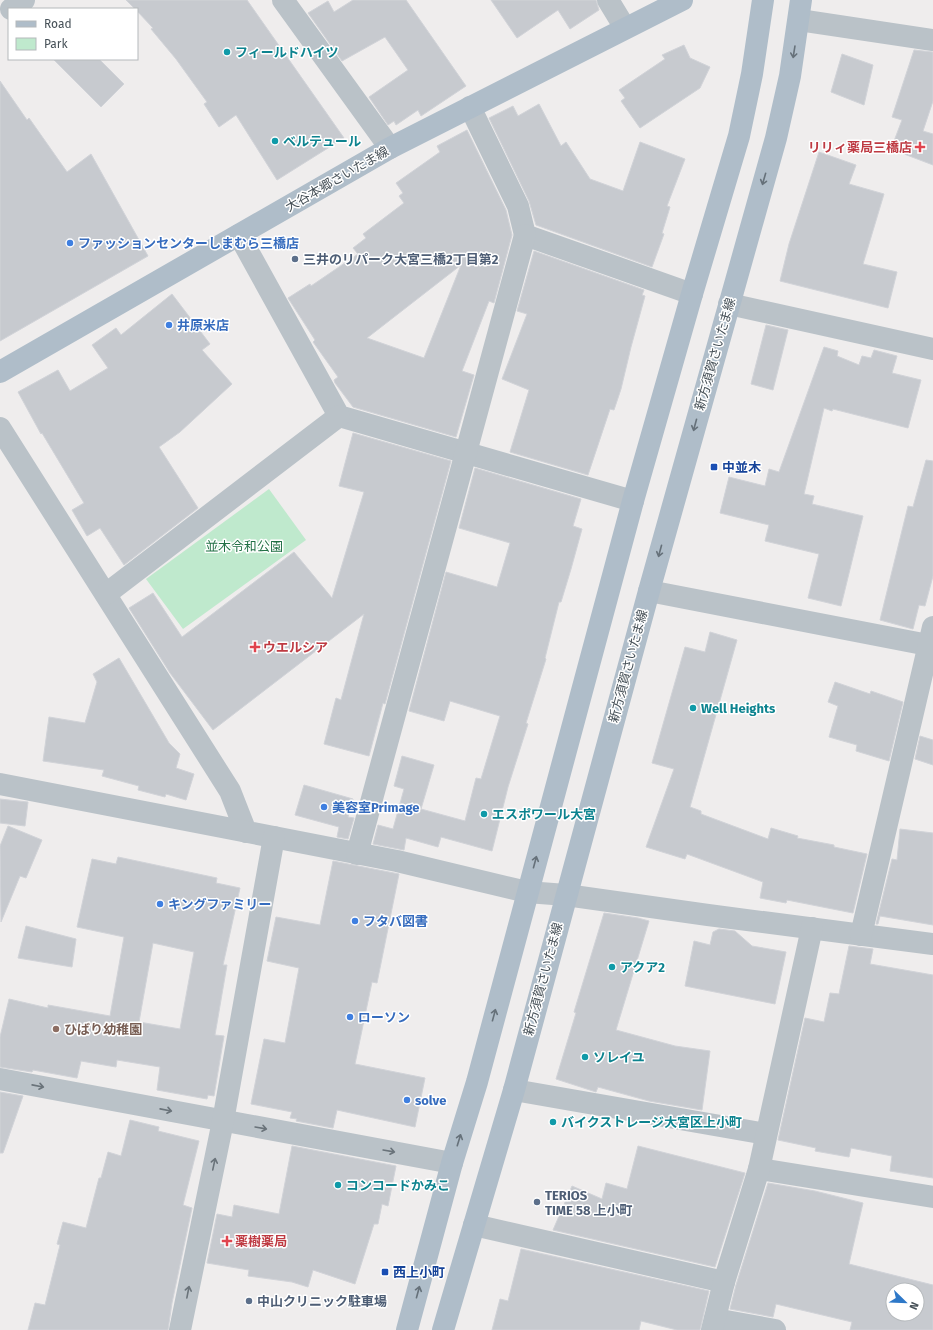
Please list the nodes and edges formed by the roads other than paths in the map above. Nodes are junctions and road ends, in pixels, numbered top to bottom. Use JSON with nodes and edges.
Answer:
{"nodes":[{"id":1,"x":24,"y":0,"type":"edge"},
{"id":2,"x":608,"y":0,"type":"edge"},
{"id":3,"x":682,"y":0,"type":"edge"},
{"id":4,"x":763,"y":0,"type":"edge"},
{"id":5,"x":290,"y":2,"type":"edge"},
{"id":6,"x":13,"y":8,"type":"edge"},
{"id":7,"x":800,"y":10,"type":"edge"},
{"id":8,"x":625,"y":28,"type":"junction"},
{"id":9,"x":933,"y":40,"type":"edge"},
{"id":10,"x":470,"y":107,"type":"junction"},
{"id":11,"x":390,"y":148,"type":"junction"},
{"id":12,"x":239,"y":235,"type":"junction"},
{"id":13,"x":525,"y":235,"type":"junction"},
{"id":14,"x":692,"y":294,"type":"junction"},
{"id":15,"x":729,"y":304,"type":"junction"},
{"id":16,"x":933,"y":349,"type":"edge"},
{"id":17,"x":0,"y":372,"type":"edge"},
{"id":18,"x":339,"y":416,"type":"junction"},
{"id":19,"x":0,"y":428,"type":"edge"},
{"id":20,"x":465,"y":453,"type":"junction"},
{"id":21,"x":633,"y":501,"type":"junction"},
{"id":22,"x":649,"y":591,"type":"junction"},
{"id":23,"x":106,"y":594,"type":"junction"},
{"id":24,"x":932,"y":639,"type":"edge"},
{"id":25,"x":0,"y":784,"type":"edge"},
{"id":26,"x":246,"y":832,"type":"junction"},
{"id":27,"x":274,"y":837,"type":"junction"},
{"id":28,"x":357,"y":854,"type":"junction"},
{"id":29,"x":527,"y":892,"type":"junction"},
{"id":30,"x":566,"y":895,"type":"junction"},
{"id":31,"x":812,"y":928,"type":"junction"},
{"id":32,"x":861,"y":935,"type":"junction"},
{"id":33,"x":933,"y":944,"type":"edge"},
{"id":34,"x":0,"y":1079,"type":"edge"},
{"id":35,"x":514,"y":1090,"type":"junction"},
{"id":36,"x":223,"y":1121,"type":"junction"},
{"id":37,"x":766,"y":1134,"type":"junction"},
{"id":38,"x":452,"y":1163,"type":"junction"},
{"id":39,"x":759,"y":1169,"type":"junction"},
{"id":40,"x":933,"y":1197,"type":"edge"},
{"id":41,"x":474,"y":1225,"type":"junction"},
{"id":42,"x":724,"y":1282,"type":"junction"},
{"id":43,"x":713,"y":1325,"type":"edge"},
{"id":44,"x":180,"y":1330,"type":"edge"},
{"id":45,"x":407,"y":1330,"type":"edge"},
{"id":46,"x":444,"y":1330,"type":"edge"},
{"id":47,"x":775,"y":1330,"type":"edge"}],
"edges":[{"from":1,"to":6,"type":"street"},
{"from":2,"to":8,"type":"street"},
{"from":3,"to":8,"type":"main road","name":"大谷本郷さいたま線"},
{"from":4,"to":14,"type":"main road"},
{"from":5,"to":11,"type":"street"},
{"from":7,"to":9,"type":"street"},
{"from":7,"to":15,"type":"main road","name":"新方須賀さいたま線","one_way":true},
{"from":8,"to":10,"type":"main road","name":"大谷本郷さいたま線"},
{"from":10,"to":11,"type":"main road","name":"大谷本郷さいたま線"},
{"from":10,"to":13,"type":"street"},
{"from":11,"to":12,"type":"main road","name":"大谷本郷さいたま線"},
{"from":12,"to":17,"type":"main road","name":"大谷本郷さいたま線"},
{"from":12,"to":18,"type":"street"},
{"from":13,"to":14,"type":"street"},
{"from":13,"to":20,"type":"street"},
{"from":14,"to":21,"type":"main road"},
{"from":15,"to":16,"type":"street"},
{"from":15,"to":22,"type":"main road","name":"新方須賀さいたま線","one_way":true},
{"from":18,"to":20,"type":"street"},
{"from":18,"to":23,"type":"street"},
{"from":19,"to":23,"type":"street"},
{"from":20,"to":21,"type":"street"},
{"from":20,"to":28,"type":"street"},
{"from":29,"to":21,"type":"main road","one_way":true},
{"from":22,"to":24,"type":"street"},
{"from":22,"to":30,"type":"main road","name":"新方須賀さいたま線"},
{"from":23,"to":26,"type":"street"},
{"from":24,"to":32,"type":"street"},
{"from":25,"to":26,"type":"street"},
{"from":26,"to":27,"type":"street"},
{"from":27,"to":28,"type":"street"},
{"from":27,"to":36,"type":"street"},
{"from":28,"to":29,"type":"street"},
{"from":29,"to":30,"type":"street"},
{"from":38,"to":29,"type":"main road","one_way":true},
{"from":30,"to":31,"type":"street"},
{"from":30,"to":35,"type":"main road","name":"新方須賀さいたま線"},
{"from":31,"to":32,"type":"street"},
{"from":31,"to":37,"type":"street"},
{"from":32,"to":33,"type":"street"},
{"from":34,"to":36,"type":"street","one_way":true},
{"from":35,"to":37,"type":"street"},
{"from":35,"to":41,"type":"main road","name":"新方須賀さいたま線"},
{"from":36,"to":38,"type":"street","one_way":true},
{"from":44,"to":36,"type":"street","one_way":true},
{"from":37,"to":39,"type":"street"},
{"from":45,"to":38,"type":"main road","one_way":true},
{"from":39,"to":40,"type":"street"},
{"from":39,"to":42,"type":"street"},
{"from":41,"to":42,"type":"street"},
{"from":41,"to":46,"type":"main road","name":"新方須賀さいたま線"},
{"from":42,"to":43,"type":"street"},
{"from":43,"to":47,"type":"street"}]}
